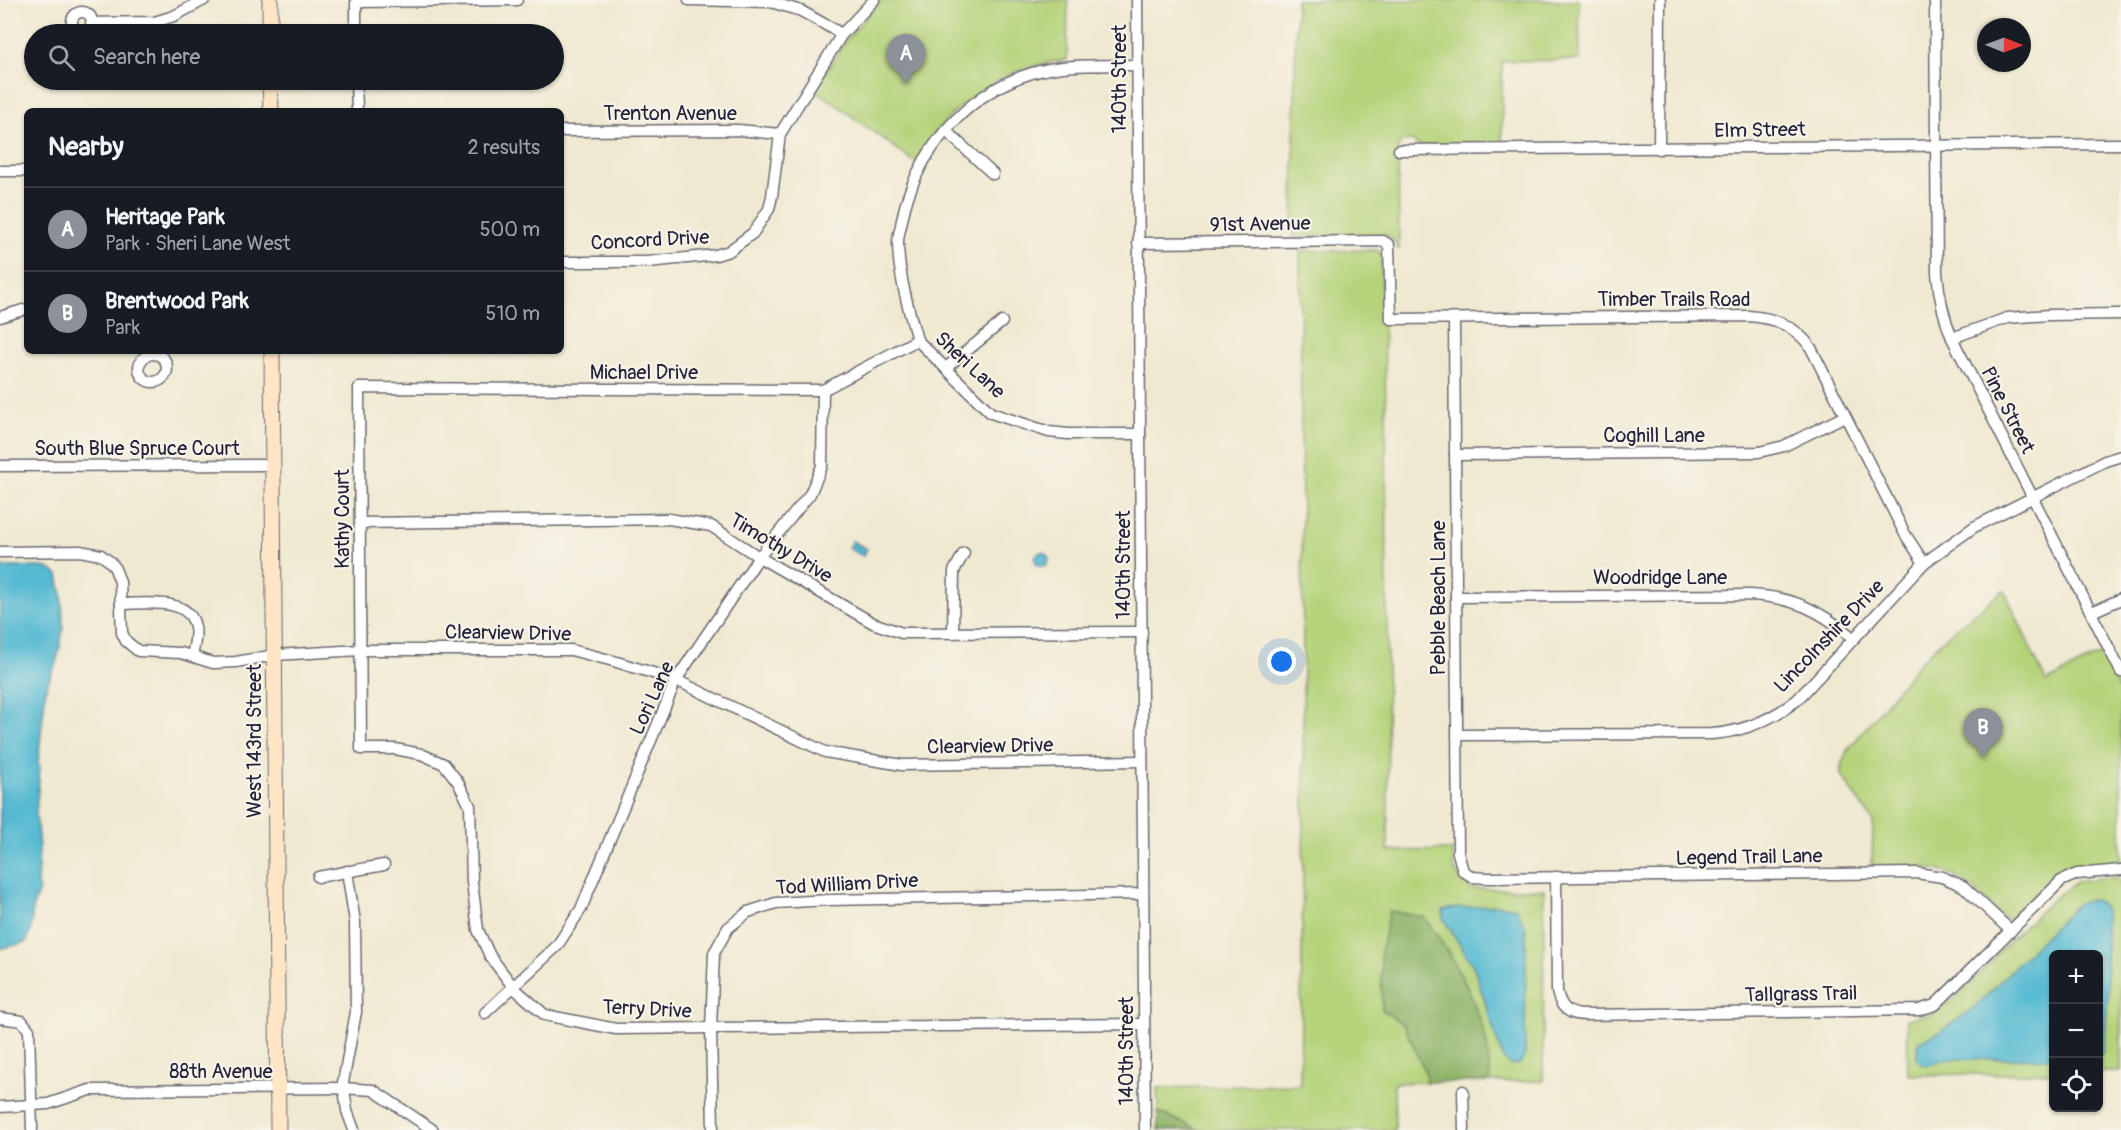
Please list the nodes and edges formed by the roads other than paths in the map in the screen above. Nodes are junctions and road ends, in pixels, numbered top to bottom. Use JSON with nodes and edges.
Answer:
{"nodes":[{"id":1,"x":204,"y":0,"type":"edge"},
{"id":2,"x":270,"y":0,"type":"edge"},
{"id":3,"x":517,"y":0,"type":"edge"},
{"id":4,"x":689,"y":0,"type":"edge"},
{"id":5,"x":874,"y":0,"type":"edge"},
{"id":6,"x":1137,"y":0,"type":"edge"},
{"id":7,"x":1660,"y":0,"type":"edge"},
{"id":8,"x":1935,"y":0,"type":"edge"},
{"id":9,"x":433,"y":1,"type":"edge"},
{"id":10,"x":92,"y":23,"type":"dead end"},
{"id":11,"x":270,"y":24,"type":"edge"},
{"id":12,"x":356,"y":24,"type":"edge"},
{"id":13,"x":842,"y":34,"type":"junction"},
{"id":14,"x":1136,"y":65,"type":"junction"},
{"id":15,"x":270,"y":90,"type":"edge"},
{"id":16,"x":356,"y":90,"type":"edge"},
{"id":17,"x":271,"y":108,"type":"edge"},
{"id":18,"x":357,"y":108,"type":"edge"},
{"id":19,"x":564,"y":131,"type":"edge"},
{"id":20,"x":945,"y":131,"type":"junction"},
{"id":21,"x":780,"y":134,"type":"junction"},
{"id":22,"x":2121,"y":144,"type":"edge"},
{"id":23,"x":1936,"y":146,"type":"junction"},
{"id":24,"x":1659,"y":149,"type":"junction"},
{"id":25,"x":1399,"y":150,"type":"dead end"},
{"id":26,"x":0,"y":171,"type":"edge"},
{"id":27,"x":24,"y":171,"type":"edge"},
{"id":28,"x":993,"y":174,"type":"dead end"},
{"id":29,"x":1138,"y":243,"type":"junction"},
{"id":30,"x":564,"y":262,"type":"edge"},
{"id":31,"x":23,"y":310,"type":"dead end"},
{"id":32,"x":2121,"y":314,"type":"edge"},
{"id":33,"x":0,"y":317,"type":"edge"},
{"id":34,"x":1391,"y":319,"type":"joint"},
{"id":35,"x":1454,"y":319,"type":"junction"},
{"id":36,"x":1002,"y":322,"type":"dead end"},
{"id":37,"x":1952,"y":338,"type":"junction"},
{"id":38,"x":917,"y":340,"type":"junction"},
{"id":39,"x":272,"y":354,"type":"edge"},
{"id":40,"x":946,"y":367,"type":"junction"},
{"id":41,"x":359,"y":388,"type":"joint"},
{"id":42,"x":823,"y":390,"type":"junction"},
{"id":43,"x":1845,"y":416,"type":"junction"},
{"id":44,"x":1140,"y":434,"type":"junction"},
{"id":45,"x":1455,"y":454,"type":"junction"},
{"id":46,"x":2121,"y":456,"type":"edge"},
{"id":47,"x":273,"y":465,"type":"junction"},
{"id":48,"x":0,"y":466,"type":"edge"},
{"id":49,"x":2032,"y":498,"type":"junction"},
{"id":50,"x":360,"y":523,"type":"junction"},
{"id":51,"x":0,"y":552,"type":"edge"},
{"id":52,"x":964,"y":553,"type":"dead end"},
{"id":53,"x":759,"y":557,"type":"junction"},
{"id":54,"x":1924,"y":562,"type":"junction"},
{"id":55,"x":1456,"y":597,"type":"junction"},
{"id":56,"x":2121,"y":599,"type":"edge"},
{"id":57,"x":121,"y":604,"type":"junction"},
{"id":58,"x":2091,"y":612,"type":"junction"},
{"id":59,"x":1142,"y":632,"type":"junction"},
{"id":60,"x":953,"y":633,"type":"junction"},
{"id":61,"x":1853,"y":638,"type":"junction"},
{"id":62,"x":361,"y":650,"type":"junction"},
{"id":63,"x":275,"y":655,"type":"junction"},
{"id":64,"x":192,"y":656,"type":"junction"},
{"id":65,"x":2121,"y":672,"type":"edge"},
{"id":66,"x":676,"y":680,"type":"junction"},
{"id":67,"x":1457,"y":735,"type":"junction"},
{"id":68,"x":1142,"y":761,"type":"junction"},
{"id":69,"x":384,"y":865,"type":"dead end"},
{"id":70,"x":2121,"y":870,"type":"edge"},
{"id":71,"x":346,"y":871,"type":"junction"},
{"id":72,"x":1468,"y":874,"type":"joint"},
{"id":73,"x":318,"y":877,"type":"dead end"},
{"id":74,"x":1556,"y":877,"type":"junction"},
{"id":75,"x":1143,"y":894,"type":"junction"},
{"id":76,"x":2011,"y":931,"type":"junction"},
{"id":77,"x":514,"y":988,"type":"junction"},
{"id":78,"x":485,"y":1014,"type":"dead end"},
{"id":79,"x":0,"y":1018,"type":"edge"},
{"id":80,"x":1144,"y":1024,"type":"junction"},
{"id":81,"x":711,"y":1029,"type":"junction"},
{"id":82,"x":343,"y":1088,"type":"junction"},
{"id":83,"x":278,"y":1089,"type":"junction"},
{"id":84,"x":1463,"y":1091,"type":"dead end"},
{"id":85,"x":33,"y":1106,"type":"junction"},
{"id":86,"x":0,"y":1107,"type":"edge"},
{"id":87,"x":32,"y":1130,"type":"edge"},
{"id":88,"x":278,"y":1130,"type":"edge"},
{"id":89,"x":354,"y":1130,"type":"edge"},
{"id":90,"x":433,"y":1130,"type":"edge"},
{"id":91,"x":712,"y":1130,"type":"edge"},
{"id":92,"x":1145,"y":1130,"type":"edge"},
{"id":93,"x":1464,"y":1130,"type":"edge"}],
"edges":[{"from":1,"to":10,"type":"street"},
{"from":2,"to":11,"type":"main road"},
{"from":3,"to":9,"type":"street"},
{"from":4,"to":13,"type":"street"},
{"from":5,"to":13,"type":"street","name":"Concord Drive"},
{"from":6,"to":14,"type":"street","name":"140th Street"},
{"from":7,"to":24,"type":"street"},
{"from":8,"to":23,"type":"street","name":"Pine Street"},
{"from":9,"to":12,"type":"street"},
{"from":13,"to":21,"type":"street","name":"Concord Drive"},
{"from":14,"to":20,"type":"street"},
{"from":14,"to":29,"type":"street","name":"140th Street"},
{"from":15,"to":17,"type":"main road"},
{"from":16,"to":18,"type":"street"},
{"from":19,"to":21,"type":"street","name":"Trenton Avenue"},
{"from":20,"to":28,"type":"street"},
{"from":20,"to":38,"type":"street"},
{"from":21,"to":30,"type":"street","name":"Concord Drive"},
{"from":22,"to":23,"type":"street","name":"Elm Street"},
{"from":23,"to":24,"type":"street","name":"Elm Street"},
{"from":23,"to":37,"type":"street","name":"Pine Street"},
{"from":24,"to":25,"type":"street","name":"Elm Street"},
{"from":26,"to":27,"type":"street"},
{"from":29,"to":34,"type":"street","name":"91st Avenue"},
{"from":29,"to":44,"type":"street","name":"140th Street"},
{"from":31,"to":33,"type":"street"},
{"from":32,"to":37,"type":"street"},
{"from":34,"to":35,"type":"street","name":"Timber Trails Road"},
{"from":35,"to":43,"type":"street","name":"Timber Trails Road"},
{"from":35,"to":45,"type":"street","name":"Pebble Beach Lane"},
{"from":36,"to":40,"type":"street"},
{"from":37,"to":49,"type":"street","name":"Pine Street"},
{"from":38,"to":40,"type":"street","name":"Sheri Lane"},
{"from":38,"to":42,"type":"street","name":"Michael Drive"},
{"from":39,"to":47,"type":"main road","name":"West 143rd Street"},
{"from":40,"to":44,"type":"street","name":"Sheri Lane"},
{"from":41,"to":42,"type":"street","name":"Michael Drive"},
{"from":41,"to":50,"type":"street","name":"Kathy Court"},
{"from":42,"to":53,"type":"street","name":"Lori Lane"},
{"from":43,"to":45,"type":"street","name":"Coghill Lane"},
{"from":43,"to":54,"type":"street","name":"Timber Trails Road"},
{"from":44,"to":59,"type":"street","name":"140th Street"},
{"from":45,"to":55,"type":"street","name":"Pebble Beach Lane"},
{"from":46,"to":49,"type":"street","name":"Lincolnshire Drive"},
{"from":47,"to":48,"type":"street","name":"South Blue Spruce Court"},
{"from":47,"to":63,"type":"main road","name":"West 143rd Street"},
{"from":49,"to":54,"type":"street","name":"Lincolnshire Drive"},
{"from":49,"to":58,"type":"street","name":"Pine Street"},
{"from":50,"to":53,"type":"street","name":"Timothy Drive"},
{"from":50,"to":62,"type":"street","name":"Kathy Court"},
{"from":51,"to":57,"type":"street","name":"Clearview Drive"},
{"from":52,"to":60,"type":"street"},
{"from":53,"to":60,"type":"street","name":"Timothy Drive"},
{"from":53,"to":66,"type":"street","name":"Lori Lane"},
{"from":54,"to":61,"type":"street","name":"Lincolnshire Drive"},
{"from":55,"to":61,"type":"street","name":"Woodridge Lane"},
{"from":55,"to":67,"type":"street","name":"Pebble Beach Lane"},
{"from":56,"to":58,"type":"street"},
{"from":57,"to":64,"type":"street","name":"Clearview Drive"},
{"from":57,"to":64,"type":"street"},
{"from":58,"to":65,"type":"street","name":"Pine Street"},
{"from":59,"to":60,"type":"street","name":"Timothy Drive"},
{"from":59,"to":68,"type":"street","name":"140th Street"},
{"from":61,"to":67,"type":"street","name":"Lincolnshire Drive"},
{"from":62,"to":63,"type":"street","name":"Clearview Drive"},
{"from":62,"to":66,"type":"street","name":"Clearview Drive"},
{"from":62,"to":77,"type":"street","name":"Terry Drive"},
{"from":63,"to":64,"type":"street","name":"Clearview Drive"},
{"from":63,"to":83,"type":"main road","name":"West 143rd Street"},
{"from":66,"to":68,"type":"street","name":"Clearview Drive"},
{"from":66,"to":77,"type":"street","name":"Lori Lane"},
{"from":67,"to":72,"type":"street","name":"Pebble Beach Lane"},
{"from":68,"to":75,"type":"street","name":"140th Street"},
{"from":69,"to":71,"type":"street"},
{"from":70,"to":76,"type":"street","name":"Tallgrass Trail"},
{"from":71,"to":73,"type":"street"},
{"from":71,"to":82,"type":"street"},
{"from":72,"to":74,"type":"street","name":"Legend Trail Lane"},
{"from":74,"to":76,"type":"street","name":"Legend Trail Lane"},
{"from":74,"to":76,"type":"street","name":"Tallgrass Trail"},
{"from":75,"to":80,"type":"street","name":"140th Street"},
{"from":75,"to":81,"type":"street","name":"Tod William Drive"},
{"from":77,"to":78,"type":"street","name":"Lori Lane"},
{"from":77,"to":81,"type":"street","name":"Terry Drive"},
{"from":79,"to":85,"type":"street"},
{"from":80,"to":81,"type":"street","name":"Terry Drive"},
{"from":80,"to":92,"type":"street","name":"140th Street"},
{"from":81,"to":91,"type":"street","name":"Tod William Drive"},
{"from":82,"to":83,"type":"street","name":"88th Avenue"},
{"from":82,"to":89,"type":"street"},
{"from":82,"to":90,"type":"street","name":"88th Avenue"},
{"from":83,"to":85,"type":"street","name":"88th Avenue"},
{"from":83,"to":88,"type":"main road","name":"West 143rd Street"},
{"from":84,"to":93,"type":"street"},
{"from":85,"to":86,"type":"street","name":"88th Avenue"},
{"from":85,"to":87,"type":"street"}]}
